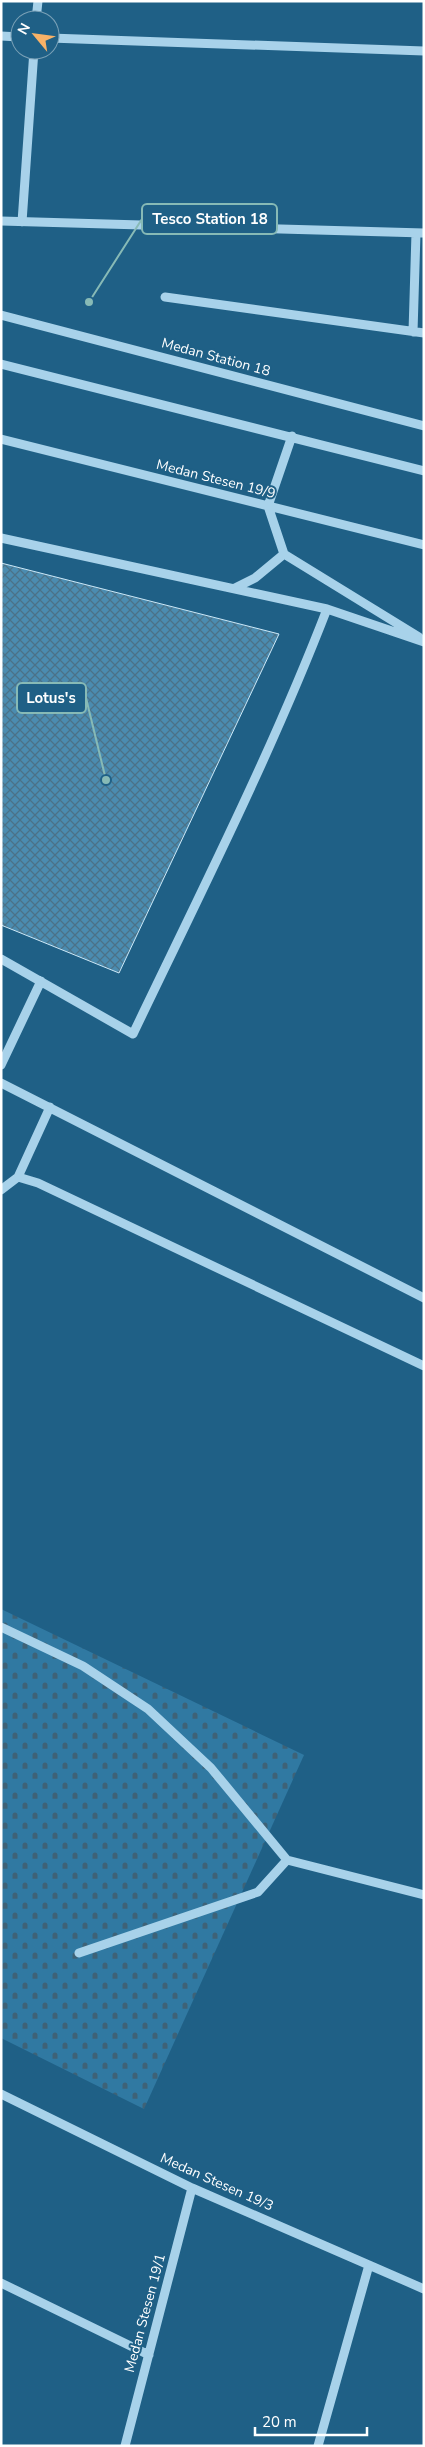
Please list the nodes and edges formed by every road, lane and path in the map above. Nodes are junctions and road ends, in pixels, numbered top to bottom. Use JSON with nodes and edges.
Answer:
{"nodes":[{"id":1,"x":60,"y":38,"type":"edge"},
{"id":2,"x":424,"y":51,"type":"edge"},
{"id":3,"x":33,"y":60,"type":"edge"},
{"id":4,"x":1,"y":221,"type":"edge"},
{"id":5,"x":22,"y":222,"type":"junction"},
{"id":6,"x":420,"y":233,"type":"edge"},
{"id":7,"x":165,"y":297,"type":"dead end"},
{"id":8,"x":1,"y":315,"type":"edge"},
{"id":9,"x":413,"y":332,"type":"junction"},
{"id":10,"x":424,"y":333,"type":"edge"},
{"id":11,"x":1,"y":364,"type":"edge"},
{"id":12,"x":424,"y":426,"type":"edge"},
{"id":13,"x":292,"y":436,"type":"junction"},
{"id":14,"x":1,"y":439,"type":"edge"},
{"id":15,"x":424,"y":471,"type":"edge"},
{"id":16,"x":268,"y":506,"type":"junction"},
{"id":17,"x":1,"y":538,"type":"edge"},
{"id":18,"x":424,"y":544,"type":"edge"},
{"id":19,"x":284,"y":554,"type":"junction"},
{"id":20,"x":235,"y":588,"type":"junction"},
{"id":21,"x":327,"y":609,"type":"junction"},
{"id":22,"x":424,"y":641,"type":"edge"},
{"id":23,"x":1,"y":958,"type":"edge"},
{"id":24,"x":41,"y":981,"type":"junction"},
{"id":25,"x":1,"y":1065,"type":"edge"},
{"id":26,"x":1,"y":1083,"type":"edge"},
{"id":27,"x":50,"y":1108,"type":"junction"},
{"id":28,"x":18,"y":1177,"type":"junction"},
{"id":29,"x":1,"y":1190,"type":"edge"},
{"id":30,"x":424,"y":1298,"type":"edge"},
{"id":31,"x":424,"y":1366,"type":"edge"},
{"id":32,"x":1,"y":1627,"type":"edge"},
{"id":33,"x":287,"y":1860,"type":"junction"},
{"id":34,"x":424,"y":1895,"type":"edge"},
{"id":35,"x":78,"y":1953,"type":"dead end"},
{"id":36,"x":1,"y":2094,"type":"edge"},
{"id":37,"x":192,"y":2188,"type":"junction"},
{"id":38,"x":369,"y":2265,"type":"junction"},
{"id":39,"x":1,"y":2283,"type":"edge"},
{"id":40,"x":424,"y":2289,"type":"edge"},
{"id":41,"x":149,"y":2355,"type":"junction"},
{"id":42,"x":125,"y":2446,"type":"edge"},
{"id":43,"x":318,"y":2446,"type":"edge"}],
"edges":[{"from":1,"to":2,"type":"street"},
{"from":3,"to":5,"type":"street"},
{"from":4,"to":5,"type":"street"},
{"from":5,"to":6,"type":"street"},
{"from":6,"to":9,"type":"street"},
{"from":7,"to":9,"type":"street"},
{"from":8,"to":12,"type":"street","name":"Medan Station 18"},
{"from":9,"to":10,"type":"street"},
{"from":11,"to":13,"type":"street"},
{"from":13,"to":15,"type":"street"},
{"from":13,"to":16,"type":"street"},
{"from":14,"to":16,"type":"street","name":"Medan Stesen 19/9"},
{"from":16,"to":18,"type":"street","name":"Medan Stesen 19/9"},
{"from":16,"to":19,"type":"street"},
{"from":17,"to":20,"type":"street"},
{"from":19,"to":20,"type":"street"},
{"from":19,"to":22,"type":"street"},
{"from":20,"to":21,"type":"street"},
{"from":21,"to":22,"type":"street"},
{"from":21,"to":24,"type":"street"},
{"from":23,"to":24,"type":"street"},
{"from":24,"to":25,"type":"street"},
{"from":26,"to":27,"type":"street"},
{"from":27,"to":28,"type":"street"},
{"from":27,"to":30,"type":"street"},
{"from":28,"to":29,"type":"street"},
{"from":28,"to":31,"type":"street"},
{"from":32,"to":33,"type":"street"},
{"from":33,"to":34,"type":"street"},
{"from":33,"to":35,"type":"street"},
{"from":36,"to":37,"type":"street","name":"Medan Stesen 19/3"},
{"from":37,"to":38,"type":"street","name":"Medan Stesen 19/3"},
{"from":37,"to":41,"type":"street","name":"Medan Stesen 19/1"},
{"from":38,"to":40,"type":"street","name":"Medan Stesen 19/3"},
{"from":38,"to":43,"type":"street"},
{"from":39,"to":41,"type":"street"},
{"from":41,"to":42,"type":"street","name":"Medan Stesen 19/1"}]}
